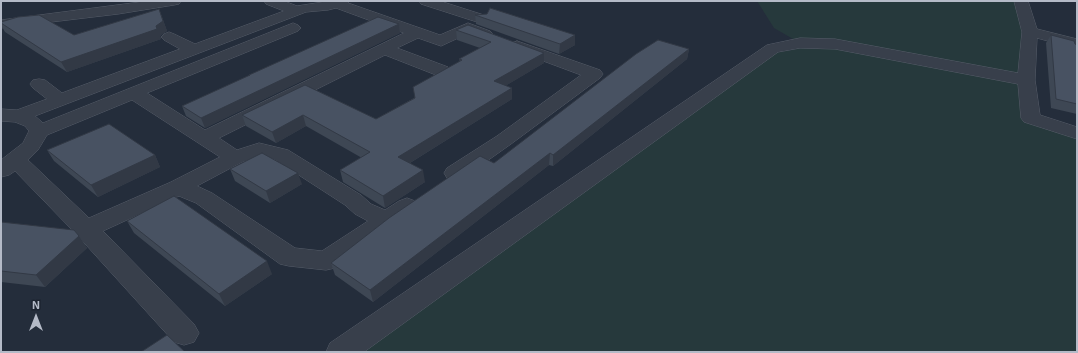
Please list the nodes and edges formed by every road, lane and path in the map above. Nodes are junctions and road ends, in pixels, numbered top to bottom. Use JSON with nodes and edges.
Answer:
{"nodes":[{"id":1,"x":174,"y":1,"type":"edge"},
{"id":2,"x":271,"y":1,"type":"edge"},
{"id":3,"x":426,"y":1,"type":"edge"},
{"id":4,"x":1021,"y":1,"type":"edge"},
{"id":5,"x":335,"y":4,"type":"edge"},
{"id":6,"x":297,"y":11,"type":"junction"},
{"id":7,"x":482,"y":19,"type":"edge"},
{"id":8,"x":1,"y":24,"type":"edge"},
{"id":9,"x":418,"y":32,"type":"junction"},
{"id":10,"x":1030,"y":32,"type":"junction"},
{"id":11,"x":169,"y":37,"type":"dead end"},
{"id":12,"x":1077,"y":44,"type":"edge"},
{"id":13,"x":384,"y":49,"type":"junction"},
{"id":14,"x":194,"y":50,"type":"junction"},
{"id":15,"x":442,"y":71,"type":"edge"},
{"id":16,"x":1026,"y":80,"type":"junction"},
{"id":17,"x":38,"y":84,"type":"dead end"},
{"id":18,"x":134,"y":93,"type":"junction"},
{"id":19,"x":60,"y":101,"type":"junction"},
{"id":20,"x":10,"y":115,"type":"edge"},
{"id":21,"x":39,"y":132,"type":"junction"},
{"id":22,"x":1077,"y":133,"type":"edge"},
{"id":23,"x":204,"y":138,"type":"junction"},
{"id":24,"x":235,"y":158,"type":"junction"},
{"id":25,"x":9,"y":165,"type":"edge"},
{"id":26,"x":179,"y":187,"type":"junction"},
{"id":27,"x":387,"y":220,"type":"junction"},
{"id":28,"x":86,"y":229,"type":"junction"},
{"id":29,"x":184,"y":333,"type":"dead end"},
{"id":30,"x":341,"y":352,"type":"edge"}],
"edges":[{"from":1,"to":8,"type":"street"},
{"from":2,"to":6,"type":"street"},
{"from":3,"to":7,"type":"street"},
{"from":4,"to":10,"type":"street"},
{"from":5,"to":6,"type":"street"},
{"from":5,"to":9,"type":"street"},
{"from":5,"to":18,"type":"street"},
{"from":6,"to":14,"type":"street"},
{"from":9,"to":13,"type":"street"},
{"from":9,"to":27,"type":"street"},
{"from":10,"to":12,"type":"street"},
{"from":10,"to":16,"type":"street"},
{"from":11,"to":14,"type":"street"},
{"from":13,"to":15,"type":"street"},
{"from":13,"to":23,"type":"street"},
{"from":14,"to":19,"type":"street"},
{"from":16,"to":22,"type":"street"},
{"from":16,"to":30,"type":"street"},
{"from":17,"to":19,"type":"street"},
{"from":18,"to":21,"type":"street"},
{"from":18,"to":23,"type":"street"},
{"from":19,"to":20,"type":"street"},
{"from":20,"to":21,"type":"street"},
{"from":21,"to":25,"type":"street"},
{"from":23,"to":24,"type":"street"},
{"from":24,"to":26,"type":"street"},
{"from":24,"to":27,"type":"street"},
{"from":25,"to":28,"type":"street"},
{"from":26,"to":27,"type":"street"},
{"from":26,"to":28,"type":"street"},
{"from":28,"to":29,"type":"street"}]}
